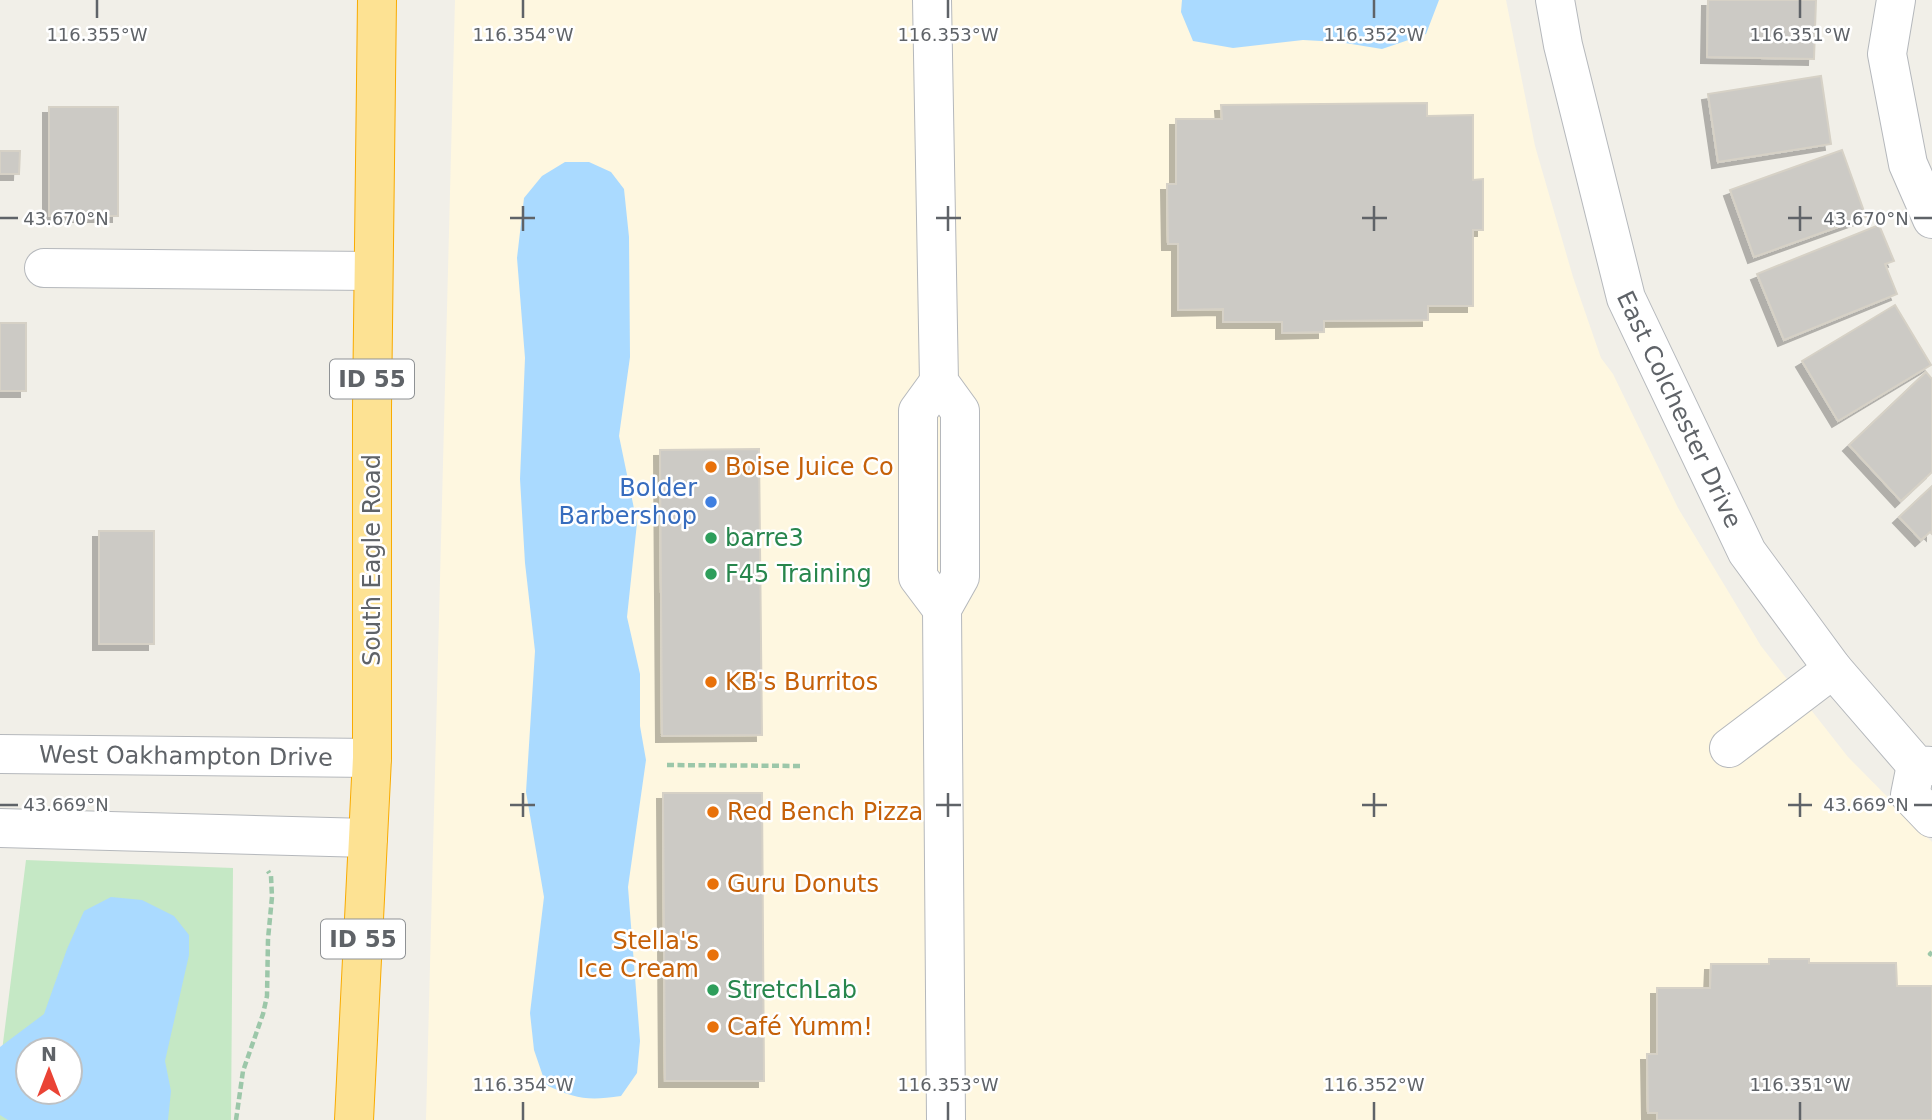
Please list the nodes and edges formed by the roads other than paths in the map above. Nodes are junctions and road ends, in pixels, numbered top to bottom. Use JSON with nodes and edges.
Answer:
{"nodes":[{"id":1,"x":377,"y":0,"type":"edge"},
{"id":2,"x":932,"y":0,"type":"edge"},
{"id":3,"x":1555,"y":0,"type":"edge"},
{"id":4,"x":1896,"y":0,"type":"edge"},
{"id":5,"x":1932,"y":219,"type":"edge"},
{"id":6,"x":44,"y":268,"type":"dead end"},
{"id":7,"x":373,"y":271,"type":"junction"},
{"id":8,"x":1833,"y":669,"type":"junction"},
{"id":9,"x":1729,"y":748,"type":"dead end"},
{"id":10,"x":0,"y":754,"type":"edge"},
{"id":11,"x":372,"y":758,"type":"junction"},
{"id":12,"x":1924,"y":765,"type":"edge"},
{"id":13,"x":1932,"y":818,"type":"edge"},
{"id":14,"x":0,"y":828,"type":"edge"},
{"id":15,"x":369,"y":838,"type":"junction"},
{"id":16,"x":354,"y":1120,"type":"edge"},
{"id":17,"x":946,"y":1120,"type":"edge"}],
"edges":[{"from":1,"to":7,"type":"highway","name":"South Eagle Road","number":"ID 55"},
{"from":2,"to":17,"type":"street"},
{"from":3,"to":8,"type":"street","name":"East Colchester Drive"},
{"from":4,"to":5,"type":"street"},
{"from":6,"to":7,"type":"street"},
{"from":7,"to":11,"type":"highway","name":"South Eagle Road","number":"ID 55"},
{"from":8,"to":9,"type":"street"},
{"from":8,"to":12,"type":"street","name":"East Colchester Drive"},
{"from":10,"to":11,"type":"street","name":"West Oakhampton Drive"},
{"from":11,"to":15,"type":"highway","name":"South Eagle Road","number":"ID 55"},
{"from":12,"to":13,"type":"street","name":"East Colchester Drive"},
{"from":14,"to":15,"type":"street"},
{"from":15,"to":16,"type":"highway","name":"South Eagle Road","number":"ID 55"}]}
